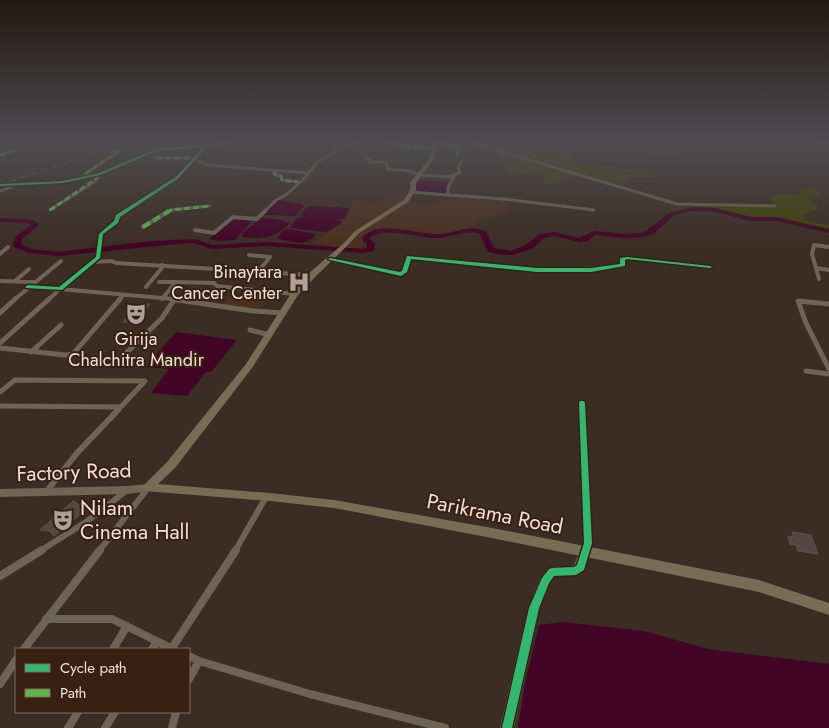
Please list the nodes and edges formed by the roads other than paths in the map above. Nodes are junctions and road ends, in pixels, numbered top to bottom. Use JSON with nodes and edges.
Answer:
{"nodes":[{"id":1,"x":82,"y":177,"type":"edge"},
{"id":2,"x":88,"y":177,"type":"edge"},
{"id":3,"x":98,"y":177,"type":"edge"},
{"id":4,"x":178,"y":177,"type":"edge"},
{"id":5,"x":281,"y":177,"type":"edge"},
{"id":6,"x":304,"y":177,"type":"edge"},
{"id":7,"x":418,"y":177,"type":"edge"},
{"id":8,"x":452,"y":177,"type":"edge"},
{"id":9,"x":586,"y":177,"type":"edge"},
{"id":10,"x":79,"y":179,"type":"junction"},
{"id":11,"x":298,"y":182,"type":"junction"},
{"id":12,"x":0,"y":185,"type":"edge"},
{"id":13,"x":16,"y":185,"type":"junction"},
{"id":14,"x":0,"y":191,"type":"edge"},
{"id":15,"x":412,"y":192,"type":"junction"},
{"id":16,"x":448,"y":195,"type":"junction"},
{"id":17,"x":208,"y":206,"type":"dead end"},
{"id":18,"x":775,"y":206,"type":"dead end"},
{"id":19,"x":50,"y":210,"type":"dead end"},
{"id":20,"x":594,"y":210,"type":"dead end"},
{"id":21,"x":142,"y":227,"type":"dead end"},
{"id":22,"x":195,"y":230,"type":"dead end"},
{"id":23,"x":346,"y":245,"type":"joint"},
{"id":24,"x":8,"y":247,"type":"dead end"},
{"id":25,"x":829,"y":247,"type":"edge"},
{"id":26,"x":0,"y":254,"type":"edge"},
{"id":27,"x":249,"y":255,"type":"dead end"},
{"id":28,"x":332,"y":257,"type":"junction"},
{"id":29,"x":62,"y":261,"type":"dead end"},
{"id":30,"x":92,"y":262,"type":"junction"},
{"id":31,"x":162,"y":265,"type":"junction"},
{"id":32,"x":710,"y":267,"type":"dead end"},
{"id":33,"x":816,"y":268,"type":"junction"},
{"id":34,"x":30,"y":269,"type":"dead end"},
{"id":35,"x":829,"y":270,"type":"edge"},
{"id":36,"x":258,"y":272,"type":"junction"},
{"id":37,"x":312,"y":275,"type":"junction"},
{"id":38,"x":819,"y":279,"type":"dead end"},
{"id":39,"x":0,"y":281,"type":"edge"},
{"id":40,"x":14,"y":281,"type":"junction"},
{"id":41,"x":34,"y":282,"type":"junction"},
{"id":42,"x":159,"y":282,"type":"dead end"},
{"id":43,"x":176,"y":282,"type":"junction"},
{"id":44,"x":28,"y":286,"type":"junction"},
{"id":45,"x":146,"y":287,"type":"dead end"},
{"id":46,"x":60,"y":289,"type":"junction"},
{"id":47,"x":295,"y":294,"type":"junction"},
{"id":48,"x":123,"y":295,"type":"junction"},
{"id":49,"x":162,"y":299,"type":"junction"},
{"id":50,"x":174,"y":300,"type":"junction"},
{"id":51,"x":829,"y":304,"type":"edge"},
{"id":52,"x":0,"y":313,"type":"edge"},
{"id":53,"x":284,"y":313,"type":"junction"},
{"id":54,"x":61,"y":325,"type":"dead end"},
{"id":55,"x":250,"y":330,"type":"dead end"},
{"id":56,"x":270,"y":335,"type":"junction"},
{"id":57,"x":0,"y":343,"type":"edge"},
{"id":58,"x":0,"y":348,"type":"edge"},
{"id":59,"x":31,"y":352,"type":"junction"},
{"id":60,"x":120,"y":359,"type":"dead end"},
{"id":61,"x":829,"y":369,"type":"edge"},
{"id":62,"x":806,"y":371,"type":"dead end"},
{"id":63,"x":829,"y":374,"type":"edge"},
{"id":64,"x":0,"y":392,"type":"edge"},
{"id":65,"x":582,"y":403,"type":"dead end"},
{"id":66,"x":0,"y":406,"type":"edge"},
{"id":67,"x":120,"y":407,"type":"junction"},
{"id":68,"x":148,"y":488,"type":"junction"},
{"id":69,"x":128,"y":490,"type":"junction"},
{"id":70,"x":46,"y":492,"type":"junction"},
{"id":71,"x":0,"y":493,"type":"edge"},
{"id":72,"x":266,"y":497,"type":"junction"},
{"id":73,"x":585,"y":551,"type":"junction"},
{"id":74,"x":0,"y":576,"type":"edge"},
{"id":75,"x":829,"y":609,"type":"edge"},
{"id":76,"x":46,"y":619,"type":"junction"},
{"id":77,"x":127,"y":626,"type":"junction"},
{"id":78,"x":157,"y":641,"type":"junction"},
{"id":79,"x":25,"y":648,"type":"edge"},
{"id":80,"x":114,"y":648,"type":"edge"},
{"id":81,"x":153,"y":648,"type":"edge"},
{"id":82,"x":171,"y":648,"type":"edge"},
{"id":83,"x":174,"y":648,"type":"edge"},
{"id":84,"x":190,"y":656,"type":"edge"},
{"id":85,"x":199,"y":661,"type":"junction"},
{"id":86,"x":15,"y":662,"type":"edge"},
{"id":87,"x":190,"y":677,"type":"edge"},
{"id":88,"x":0,"y":684,"type":"edge"},
{"id":89,"x":77,"y":713,"type":"edge"},
{"id":90,"x":114,"y":713,"type":"edge"},
{"id":91,"x":176,"y":713,"type":"edge"},
{"id":92,"x":68,"y":728,"type":"edge"},
{"id":93,"x":105,"y":728,"type":"edge"},
{"id":94,"x":172,"y":728,"type":"edge"},
{"id":95,"x":446,"y":728,"type":"edge"},
{"id":96,"x":507,"y":728,"type":"edge"}],
"edges":[{"from":1,"to":10,"type":"street"},
{"from":2,"to":10,"type":"street"},
{"from":3,"to":19,"type":"street"},
{"from":4,"to":30,"type":"street"},
{"from":5,"to":11,"type":"street"},
{"from":6,"to":11,"type":"street"},
{"from":7,"to":15,"type":"main road"},
{"from":8,"to":16,"type":"street"},
{"from":9,"to":18,"type":"street"},
{"from":10,"to":13,"type":"street"},
{"from":11,"to":22,"type":"street"},
{"from":12,"to":13,"type":"street"},
{"from":13,"to":14,"type":"street"},
{"from":15,"to":16,"type":"street"},
{"from":15,"to":23,"type":"main road"},
{"from":16,"to":20,"type":"street"},
{"from":17,"to":21,"type":"street"},
{"from":23,"to":28,"type":"main road"},
{"from":24,"to":26,"type":"street"},
{"from":25,"to":33,"type":"street"},
{"from":27,"to":36,"type":"street"},
{"from":28,"to":32,"type":"street"},
{"from":28,"to":37,"type":"main road"},
{"from":29,"to":41,"type":"street"},
{"from":30,"to":31,"type":"street"},
{"from":30,"to":46,"type":"street"},
{"from":31,"to":36,"type":"street"},
{"from":31,"to":45,"type":"street"},
{"from":33,"to":35,"type":"street"},
{"from":33,"to":38,"type":"street"},
{"from":34,"to":40,"type":"street"},
{"from":36,"to":37,"type":"street"},
{"from":37,"to":47,"type":"main road"},
{"from":39,"to":40,"type":"street"},
{"from":40,"to":41,"type":"street"},
{"from":41,"to":44,"type":"street"},
{"from":42,"to":43,"type":"street"},
{"from":43,"to":47,"type":"street"},
{"from":43,"to":49,"type":"street"},
{"from":44,"to":46,"type":"street"},
{"from":44,"to":52,"type":"street"},
{"from":46,"to":48,"type":"street"},
{"from":46,"to":57,"type":"street"},
{"from":47,"to":53,"type":"main road"},
{"from":48,"to":49,"type":"street"},
{"from":48,"to":59,"type":"street"},
{"from":49,"to":50,"type":"street"},
{"from":50,"to":53,"type":"street"},
{"from":50,"to":60,"type":"street"},
{"from":51,"to":61,"type":"street"},
{"from":53,"to":56,"type":"main road"},
{"from":54,"to":59,"type":"street"},
{"from":55,"to":56,"type":"street"},
{"from":56,"to":68,"type":"main road"},
{"from":58,"to":59,"type":"street"},
{"from":62,"to":63,"type":"street"},
{"from":64,"to":67,"type":"street"},
{"from":65,"to":73,"type":"street"},
{"from":66,"to":67,"type":"street"},
{"from":67,"to":70,"type":"street"},
{"from":68,"to":69,"type":"street","name":"Factory Road"},
{"from":68,"to":72,"type":"main road","name":"Parikrama Road"},
{"from":68,"to":76,"type":"street"},
{"from":69,"to":70,"type":"street","name":"Factory Road"},
{"from":69,"to":74,"type":"street"},
{"from":70,"to":71,"type":"street","name":"Factory Road"},
{"from":72,"to":73,"type":"main road","name":"Parikrama Road"},
{"from":72,"to":83,"type":"street"},
{"from":73,"to":75,"type":"main road","name":"Parikrama Road"},
{"from":73,"to":96,"type":"street"},
{"from":76,"to":77,"type":"street"},
{"from":76,"to":79,"type":"street"},
{"from":77,"to":78,"type":"street"},
{"from":77,"to":80,"type":"street"},
{"from":78,"to":81,"type":"street"},
{"from":78,"to":82,"type":"street"},
{"from":84,"to":85,"type":"street"},
{"from":85,"to":87,"type":"street"},
{"from":85,"to":95,"type":"street"},
{"from":86,"to":88,"type":"street"},
{"from":89,"to":92,"type":"street"},
{"from":90,"to":93,"type":"street"},
{"from":91,"to":94,"type":"street"}]}
